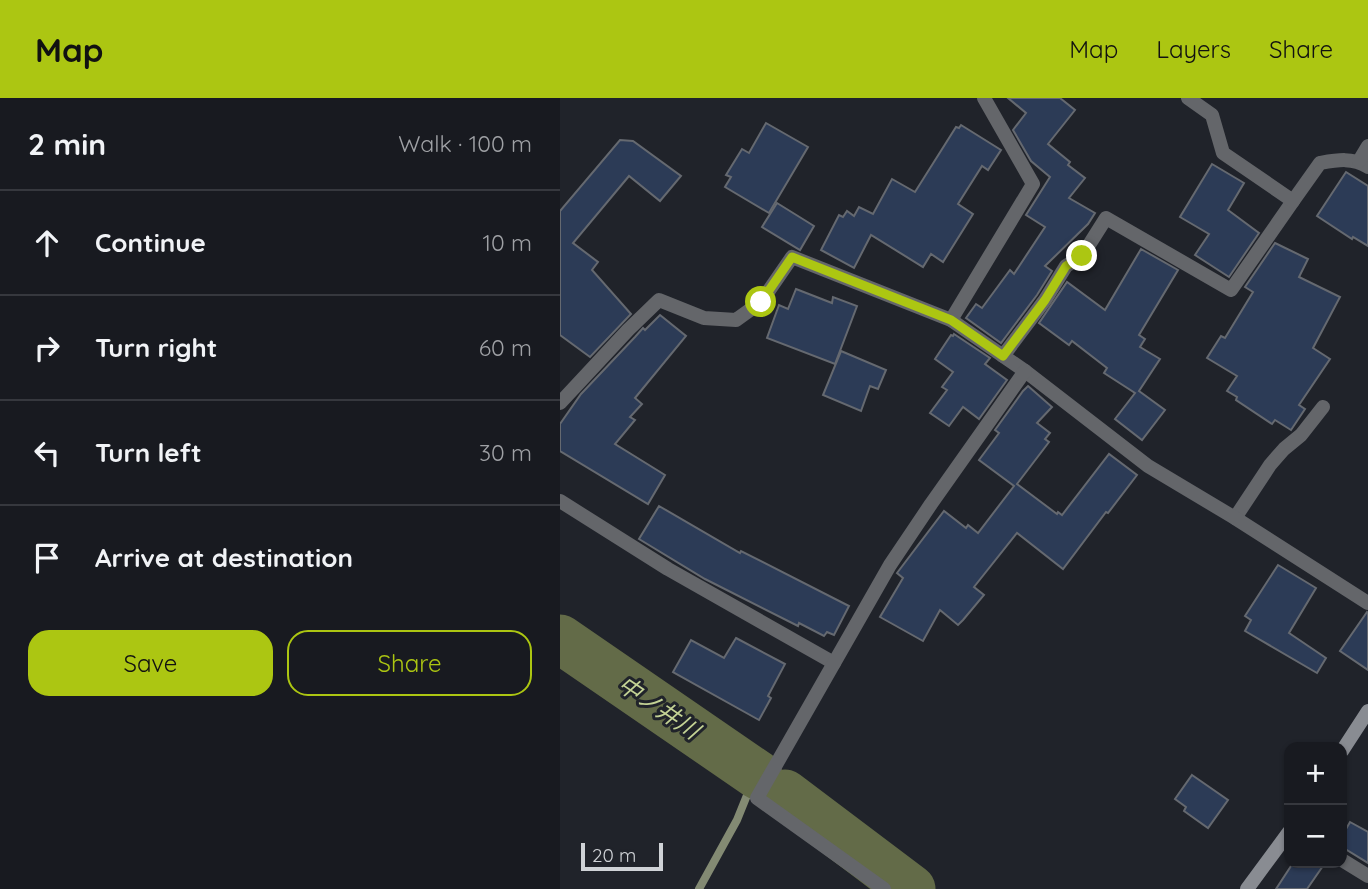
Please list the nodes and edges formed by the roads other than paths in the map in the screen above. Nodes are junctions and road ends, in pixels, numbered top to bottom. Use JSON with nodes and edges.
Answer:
{"nodes":[{"id":1,"x":984,"y":98,"type":"edge"},
{"id":2,"x":1188,"y":98,"type":"edge"},
{"id":3,"x":1368,"y":146,"type":"edge"},
{"id":4,"x":1364,"y":164,"type":"edge"},
{"id":5,"x":1293,"y":201,"type":"junction"},
{"id":6,"x":951,"y":320,"type":"junction"},
{"id":7,"x":1003,"y":356,"type":"junction"},
{"id":8,"x":1025,"y":371,"type":"junction"},
{"id":9,"x":560,"y":403,"type":"edge"},
{"id":10,"x":1323,"y":407,"type":"dead end"},
{"id":11,"x":560,"y":501,"type":"edge"},
{"id":12,"x":1235,"y":518,"type":"junction"},
{"id":13,"x":1368,"y":603,"type":"edge"},
{"id":14,"x":834,"y":663,"type":"junction"},
{"id":15,"x":1368,"y":711,"type":"edge"},
{"id":16,"x":1347,"y":743,"type":"edge"},
{"id":17,"x":1284,"y":839,"type":"edge"},
{"id":18,"x":1347,"y":863,"type":"edge"},
{"id":19,"x":1368,"y":876,"type":"edge"},
{"id":20,"x":884,"y":889,"type":"edge"},
{"id":21,"x":1247,"y":889,"type":"edge"}],
"edges":[{"from":1,"to":6,"type":"street"},
{"from":2,"to":5,"type":"street"},
{"from":3,"to":4,"type":"street"},
{"from":4,"to":5,"type":"street"},
{"from":5,"to":7,"type":"street"},
{"from":6,"to":7,"type":"street"},
{"from":6,"to":9,"type":"street"},
{"from":7,"to":8,"type":"street"},
{"from":8,"to":12,"type":"street"},
{"from":8,"to":14,"type":"street"},
{"from":10,"to":12,"type":"street"},
{"from":11,"to":14,"type":"street"},
{"from":12,"to":13,"type":"street"},
{"from":14,"to":20,"type":"street"},
{"from":15,"to":16,"type":"street"},
{"from":17,"to":21,"type":"street"},
{"from":18,"to":19,"type":"street"}]}
